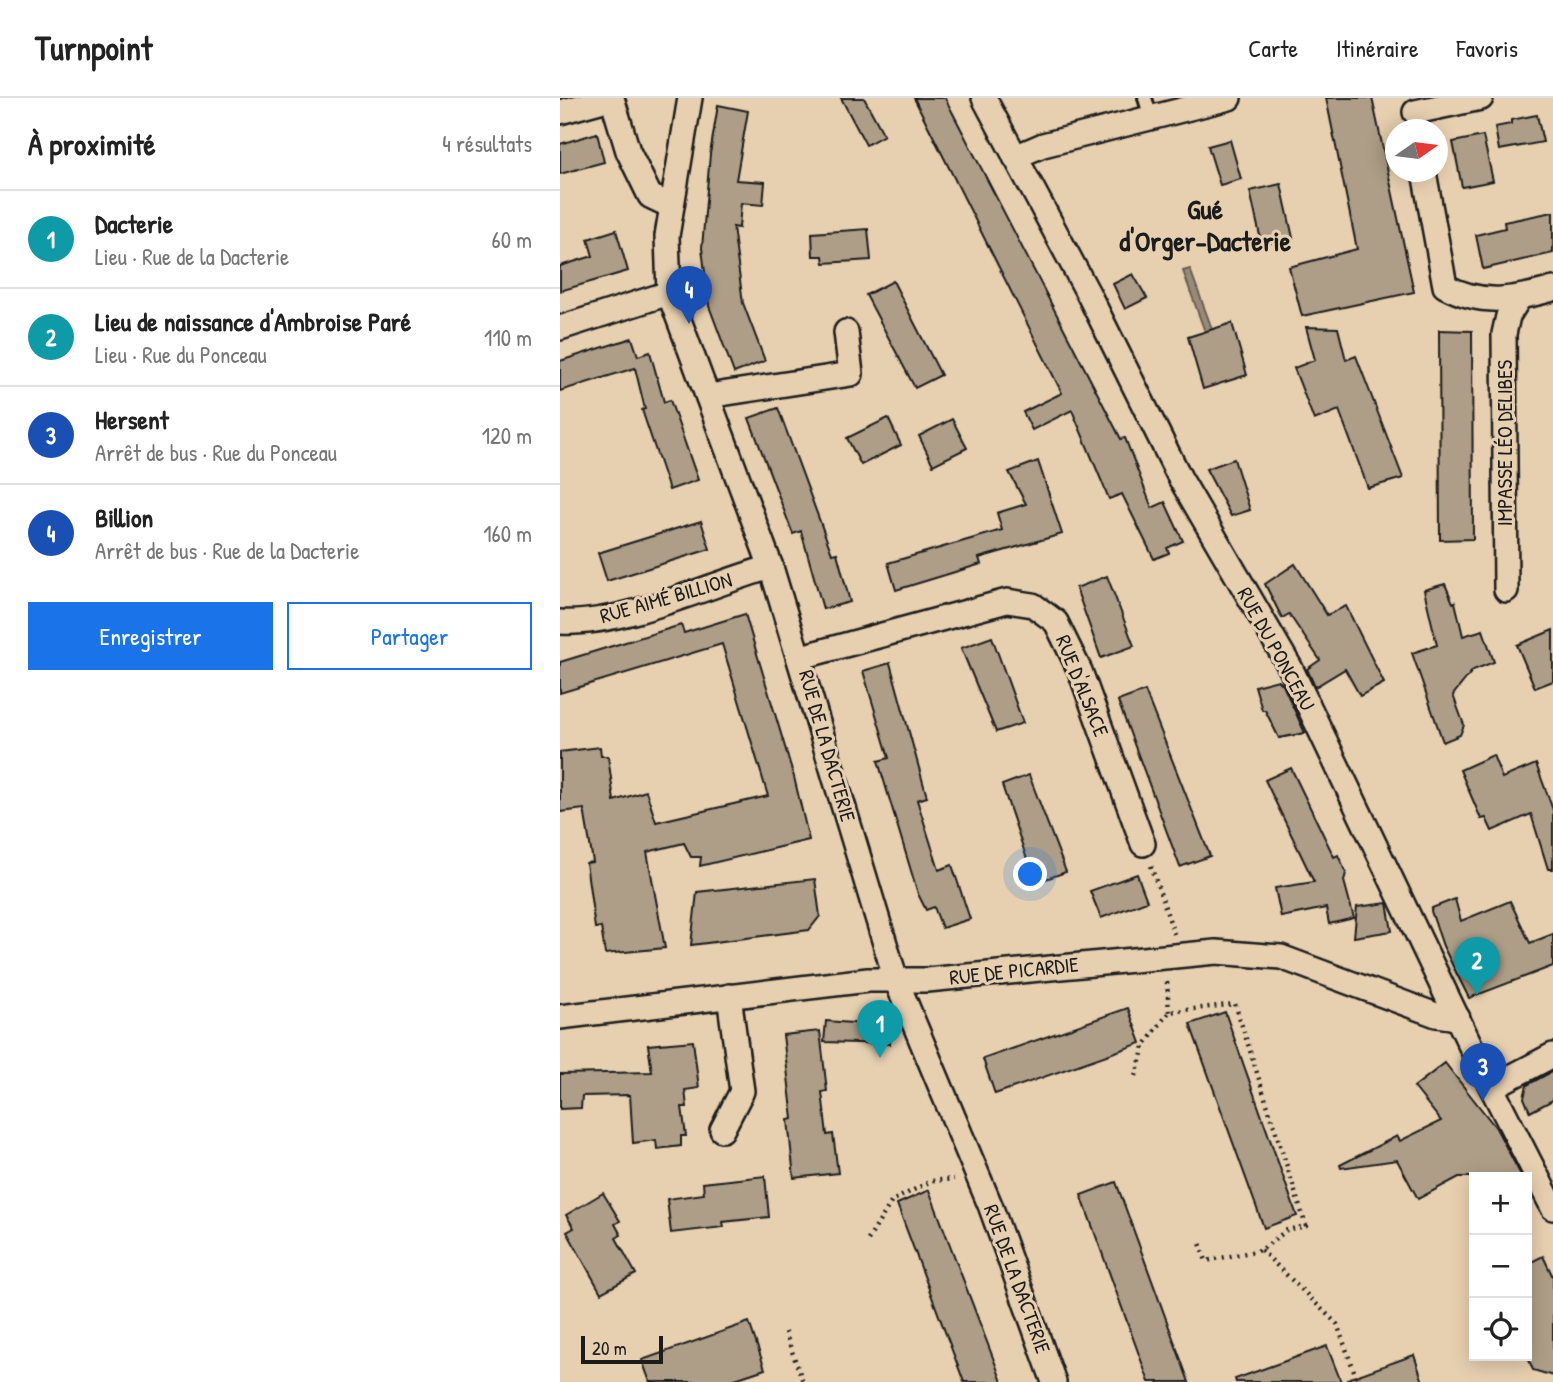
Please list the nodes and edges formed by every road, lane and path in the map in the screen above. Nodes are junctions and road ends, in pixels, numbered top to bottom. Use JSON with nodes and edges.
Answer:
{"nodes":[{"id":1,"x":612,"y":98,"type":"edge"},
{"id":2,"x":690,"y":98,"type":"edge"},
{"id":3,"x":984,"y":98,"type":"edge"},
{"id":4,"x":1229,"y":98,"type":"edge"},
{"id":5,"x":1481,"y":98,"type":"edge"},
{"id":6,"x":1148,"y":108,"type":"edge"},
{"id":7,"x":560,"y":112,"type":"edge"},
{"id":8,"x":1414,"y":113,"type":"edge"},
{"id":9,"x":1015,"y":157,"type":"junction"},
{"id":10,"x":1426,"y":182,"type":"edge"},
{"id":11,"x":671,"y":206,"type":"junction"},
{"id":12,"x":1553,"y":289,"type":"edge"},
{"id":13,"x":669,"y":293,"type":"junction"},
{"id":14,"x":1518,"y":300,"type":"junction"},
{"id":15,"x":560,"y":328,"type":"edge"},
{"id":16,"x":846,"y":332,"type":"dead end"},
{"id":17,"x":708,"y":396,"type":"junction"},
{"id":18,"x":771,"y":567,"type":"junction"},
{"id":19,"x":1506,"y":590,"type":"dead end"},
{"id":20,"x":560,"y":622,"type":"edge"},
{"id":21,"x":801,"y":657,"type":"junction"},
{"id":22,"x":1143,"y":844,"type":"joint"},
{"id":23,"x":1175,"y":935,"type":"dead end"},
{"id":24,"x":1166,"y":976,"type":"dead end"},
{"id":25,"x":896,"y":980,"type":"junction"},
{"id":26,"x":729,"y":996,"type":"junction"},
{"id":27,"x":1169,"y":1012,"type":"junction"},
{"id":28,"x":560,"y":1017,"type":"edge"},
{"id":29,"x":1458,"y":1018,"type":"junction"},
{"id":30,"x":1553,"y":1055,"type":"edge"},
{"id":31,"x":1136,"y":1076,"type":"dead end"},
{"id":32,"x":1492,"y":1087,"type":"junction"},
{"id":33,"x":722,"y":1130,"type":"dead end"},
{"id":34,"x":966,"y":1178,"type":"dead end"},
{"id":35,"x":1553,"y":1208,"type":"edge"},
{"id":36,"x":868,"y":1240,"type":"dead end"},
{"id":37,"x":1199,"y":1240,"type":"dead end"},
{"id":38,"x":1261,"y":1250,"type":"junction"},
{"id":39,"x":785,"y":1332,"type":"dead end"},
{"id":40,"x":803,"y":1382,"type":"edge"},
{"id":41,"x":1054,"y":1382,"type":"edge"},
{"id":42,"x":1359,"y":1382,"type":"edge"}],
"edges":[{"from":1,"to":7,"type":"street"},
{"from":1,"to":11,"type":"street"},
{"from":2,"to":11,"type":"street","name":"RUE DE LA DACTERIE"},
{"from":3,"to":9,"type":"street","name":"RUE DU PONCEAU"},
{"from":4,"to":6,"type":"street"},
{"from":5,"to":8,"type":"street"},
{"from":6,"to":9,"type":"street"},
{"from":9,"to":29,"type":"street","name":"RUE DU PONCEAU"},
{"from":10,"to":14,"type":"street"},
{"from":11,"to":13,"type":"street","name":"RUE DE LA DACTERIE"},
{"from":12,"to":14,"type":"street"},
{"from":13,"to":15,"type":"street"},
{"from":13,"to":17,"type":"street","name":"RUE DE LA DACTERIE"},
{"from":14,"to":19,"type":"street","name":"IMPASSE LÉO DELIBES"},
{"from":16,"to":17,"type":"street"},
{"from":17,"to":18,"type":"street","name":"RUE DE LA DACTERIE"},
{"from":18,"to":20,"type":"street","name":"RUE AIMÉ BILLION"},
{"from":18,"to":21,"type":"street","name":"RUE DE LA DACTERIE"},
{"from":21,"to":22,"type":"street","name":"RUE D'ALSACE"},
{"from":21,"to":25,"type":"street","name":"RUE DE LA DACTERIE"},
{"from":22,"to":23,"type":"path"},
{"from":24,"to":27,"type":"path"},
{"from":25,"to":26,"type":"street","name":"RUE DE PICARDIE"},
{"from":25,"to":29,"type":"street","name":"RUE DE PICARDIE"},
{"from":25,"to":41,"type":"street","name":"RUE DE LA DACTERIE"},
{"from":26,"to":28,"type":"street","name":"RUE DE PICARDIE"},
{"from":26,"to":33,"type":"street"},
{"from":27,"to":31,"type":"path"},
{"from":27,"to":38,"type":"path"},
{"from":29,"to":32,"type":"street","name":"RUE DU PONCEAU"},
{"from":30,"to":32,"type":"street"},
{"from":32,"to":35,"type":"street","name":"RUE DU PONCEAU"},
{"from":34,"to":36,"type":"path"},
{"from":37,"to":38,"type":"path"},
{"from":38,"to":42,"type":"path"},
{"from":39,"to":40,"type":"path"}]}
